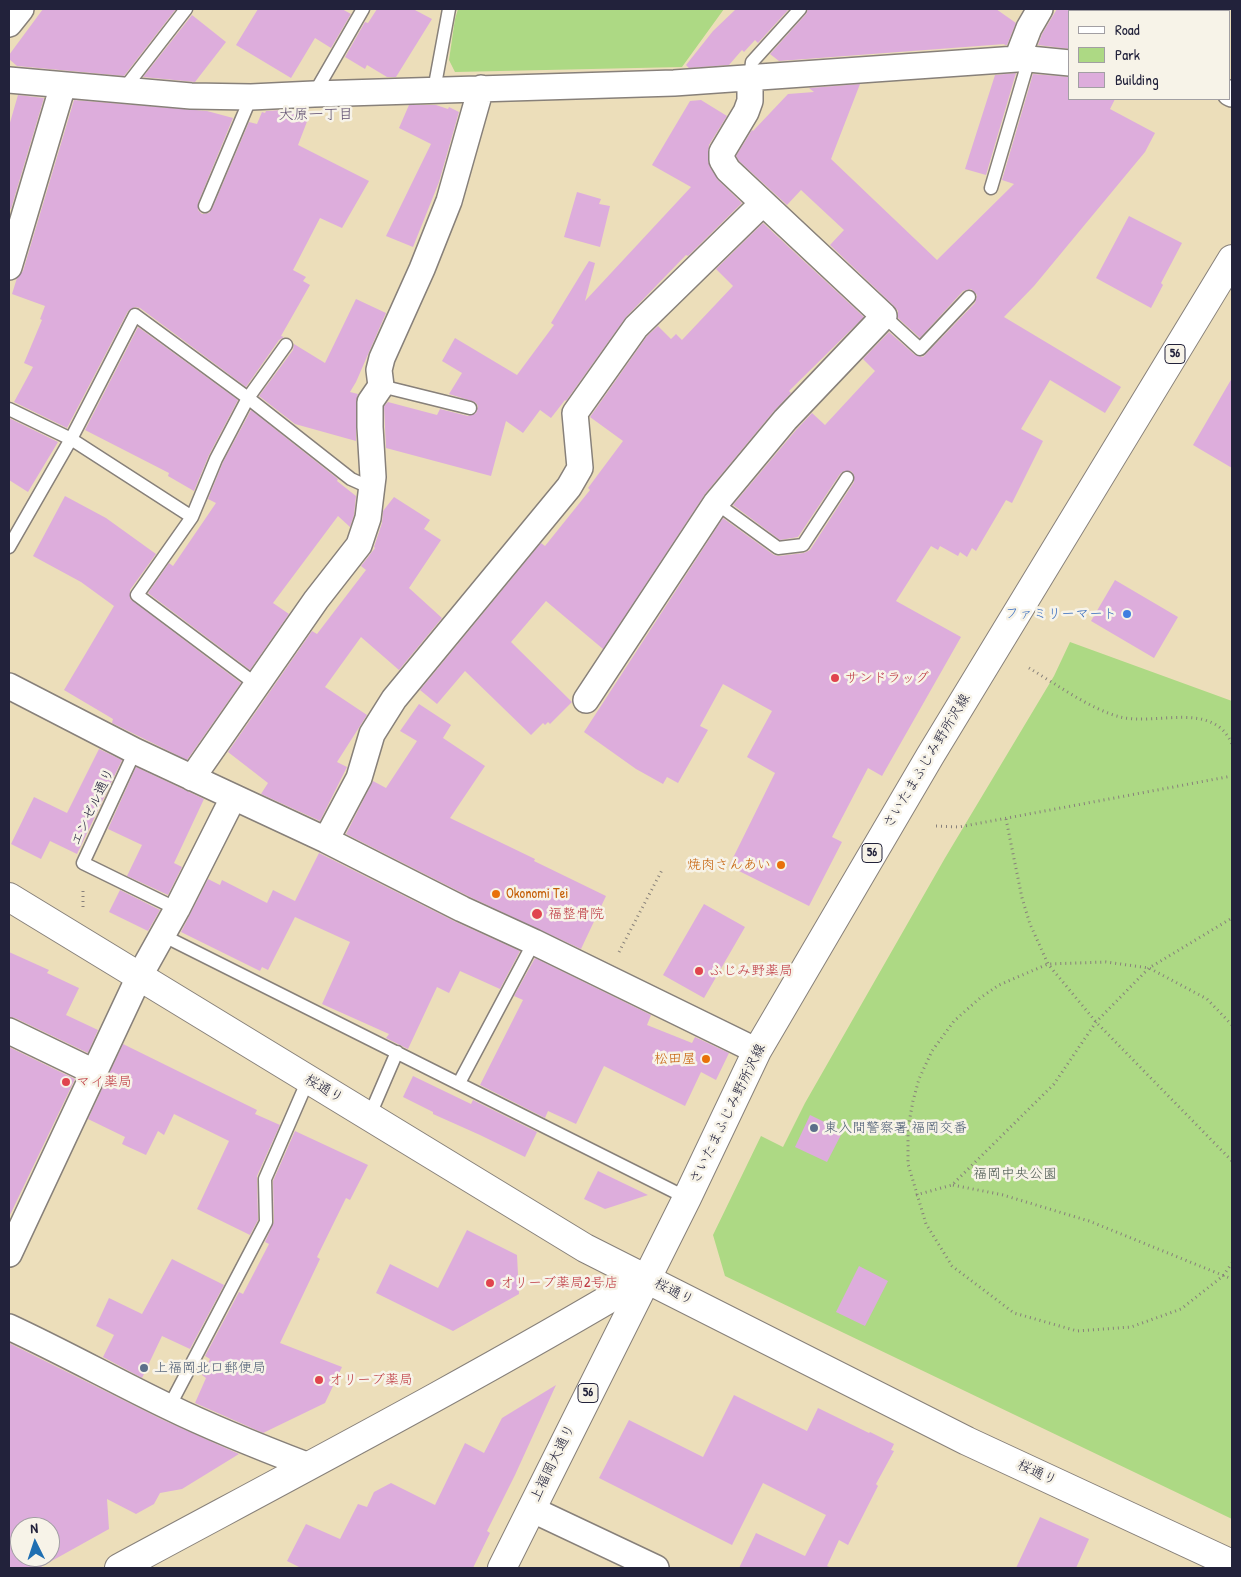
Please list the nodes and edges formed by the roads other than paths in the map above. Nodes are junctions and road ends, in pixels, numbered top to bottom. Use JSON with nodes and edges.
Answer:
{"nodes":[{"id":1,"x":21,"y":9,"type":"edge"},
{"id":2,"x":186,"y":9,"type":"edge"},
{"id":3,"x":363,"y":9,"type":"edge"},
{"id":4,"x":449,"y":9,"type":"edge"},
{"id":5,"x":800,"y":9,"type":"edge"},
{"id":6,"x":1040,"y":9,"type":"edge"},
{"id":7,"x":9,"y":24,"type":"edge"},
{"id":8,"x":1023,"y":59,"type":"junction"},
{"id":9,"x":1068,"y":63,"type":"edge"},
{"id":10,"x":750,"y":79,"type":"junction"},
{"id":11,"x":9,"y":80,"type":"edge"},
{"id":12,"x":63,"y":85,"type":"junction"},
{"id":13,"x":481,"y":88,"type":"junction"},
{"id":14,"x":124,"y":89,"type":"junction"},
{"id":15,"x":434,"y":90,"type":"junction"},
{"id":16,"x":314,"y":94,"type":"junction"},
{"id":17,"x":251,"y":97,"type":"junction"},
{"id":18,"x":991,"y":188,"type":"dead end"},
{"id":19,"x":763,"y":204,"type":"junction"},
{"id":20,"x":206,"y":206,"type":"dead end"},
{"id":21,"x":1232,"y":259,"type":"edge"},
{"id":22,"x":9,"y":266,"type":"edge"},
{"id":23,"x":969,"y":297,"type":"dead end"},
{"id":24,"x":884,"y":316,"type":"junction"},
{"id":25,"x":286,"y":345,"type":"dead end"},
{"id":26,"x":381,"y":386,"type":"junction"},
{"id":27,"x":248,"y":398,"type":"junction"},
{"id":28,"x":470,"y":408,"type":"dead end"},
{"id":29,"x":9,"y":409,"type":"edge"},
{"id":30,"x":70,"y":439,"type":"junction"},
{"id":31,"x":847,"y":478,"type":"dead end"},
{"id":32,"x":371,"y":488,"type":"junction"},
{"id":33,"x":716,"y":503,"type":"junction"},
{"id":34,"x":192,"y":517,"type":"junction"},
{"id":35,"x":9,"y":547,"type":"edge"},
{"id":36,"x":256,"y":685,"type":"junction"},
{"id":37,"x":9,"y":686,"type":"edge"},
{"id":38,"x":586,"y":700,"type":"dead end"},
{"id":39,"x":135,"y":751,"type":"junction"},
{"id":40,"x":192,"y":778,"type":"junction"},
{"id":41,"x":234,"y":798,"type":"junction"},
{"id":42,"x":326,"y":840,"type":"junction"},
{"id":43,"x":9,"y":897,"type":"edge"},
{"id":44,"x":177,"y":909,"type":"junction"},
{"id":45,"x":162,"y":935,"type":"junction"},
{"id":46,"x":534,"y":942,"type":"junction"},
{"id":47,"x":139,"y":977,"type":"junction"},
{"id":48,"x":9,"y":1031,"type":"edge"},
{"id":49,"x":397,"y":1052,"type":"junction"},
{"id":50,"x":757,"y":1052,"type":"junction"},
{"id":51,"x":94,"y":1072,"type":"junction"},
{"id":52,"x":308,"y":1080,"type":"junction"},
{"id":53,"x":459,"y":1083,"type":"junction"},
{"id":54,"x":369,"y":1117,"type":"junction"},
{"id":55,"x":686,"y":1198,"type":"junction"},
{"id":56,"x":9,"y":1254,"type":"edge"},
{"id":57,"x":646,"y":1278,"type":"junction"},
{"id":58,"x":9,"y":1327,"type":"edge"},
{"id":59,"x":169,"y":1407,"type":"junction"},
{"id":60,"x":309,"y":1466,"type":"junction"},
{"id":61,"x":531,"y":1509,"type":"junction"},
{"id":62,"x":1232,"y":1564,"type":"edge"},
{"id":63,"x":119,"y":1568,"type":"edge"},
{"id":64,"x":502,"y":1568,"type":"edge"},
{"id":65,"x":656,"y":1568,"type":"edge"}],
"edges":[{"from":1,"to":7,"type":"street"},
{"from":2,"to":14,"type":"lane"},
{"from":3,"to":16,"type":"lane"},
{"from":4,"to":15,"type":"lane"},
{"from":5,"to":10,"type":"lane"},
{"from":6,"to":8,"type":"street"},
{"from":8,"to":9,"type":"street"},
{"from":8,"to":10,"type":"street"},
{"from":8,"to":18,"type":"lane"},
{"from":10,"to":13,"type":"street"},
{"from":10,"to":19,"type":"street"},
{"from":11,"to":12,"type":"street"},
{"from":12,"to":14,"type":"street"},
{"from":12,"to":22,"type":"street"},
{"from":13,"to":15,"type":"street"},
{"from":13,"to":26,"type":"street"},
{"from":14,"to":17,"type":"street"},
{"from":15,"to":16,"type":"street"},
{"from":16,"to":17,"type":"street"},
{"from":17,"to":20,"type":"lane"},
{"from":19,"to":24,"type":"street"},
{"from":19,"to":42,"type":"street"},
{"from":21,"to":50,"type":"street","name":"さいたまふじみ野所沢線","number":"56"},
{"from":23,"to":24,"type":"lane"},
{"from":24,"to":33,"type":"street"},
{"from":25,"to":27,"type":"lane"},
{"from":26,"to":28,"type":"lane"},
{"from":26,"to":32,"type":"street"},
{"from":27,"to":30,"type":"lane"},
{"from":27,"to":32,"type":"lane"},
{"from":27,"to":34,"type":"lane"},
{"from":29,"to":30,"type":"lane"},
{"from":30,"to":34,"type":"lane"},
{"from":30,"to":35,"type":"lane"},
{"from":31,"to":33,"type":"lane"},
{"from":32,"to":36,"type":"street"},
{"from":33,"to":38,"type":"street"},
{"from":34,"to":36,"type":"lane"},
{"from":36,"to":40,"type":"street"},
{"from":37,"to":39,"type":"street"},
{"from":39,"to":40,"type":"street"},
{"from":39,"to":44,"type":"lane","name":"エンゼル通り"},
{"from":40,"to":41,"type":"street"},
{"from":41,"to":42,"type":"street"},
{"from":41,"to":44,"type":"street"},
{"from":42,"to":46,"type":"street"},
{"from":43,"to":47,"type":"street","name":"桜通り"},
{"from":44,"to":45,"type":"street"},
{"from":45,"to":47,"type":"street"},
{"from":45,"to":49,"type":"lane"},
{"from":46,"to":50,"type":"street"},
{"from":46,"to":53,"type":"lane"},
{"from":47,"to":51,"type":"street"},
{"from":47,"to":52,"type":"street","name":"桜通り"},
{"from":48,"to":51,"type":"street"},
{"from":49,"to":53,"type":"lane"},
{"from":49,"to":54,"type":"lane"},
{"from":50,"to":55,"type":"street","name":"さいたまふじみ野所沢線","number":"56"},
{"from":51,"to":56,"type":"street"},
{"from":52,"to":54,"type":"street","name":"桜通り"},
{"from":52,"to":59,"type":"lane"},
{"from":53,"to":55,"type":"lane"},
{"from":54,"to":57,"type":"street","name":"桜通り"},
{"from":55,"to":57,"type":"street","name":"さいたまふじみ野所沢線","number":"56"},
{"from":57,"to":60,"type":"street"},
{"from":57,"to":61,"type":"street","name":"上福岡大通り","number":"56"},
{"from":57,"to":62,"type":"street","name":"桜通り"},
{"from":58,"to":59,"type":"street"},
{"from":59,"to":60,"type":"street"},
{"from":60,"to":63,"type":"street"},
{"from":61,"to":64,"type":"street","name":"上福岡大通り","number":"56"},
{"from":61,"to":65,"type":"street"}]}
